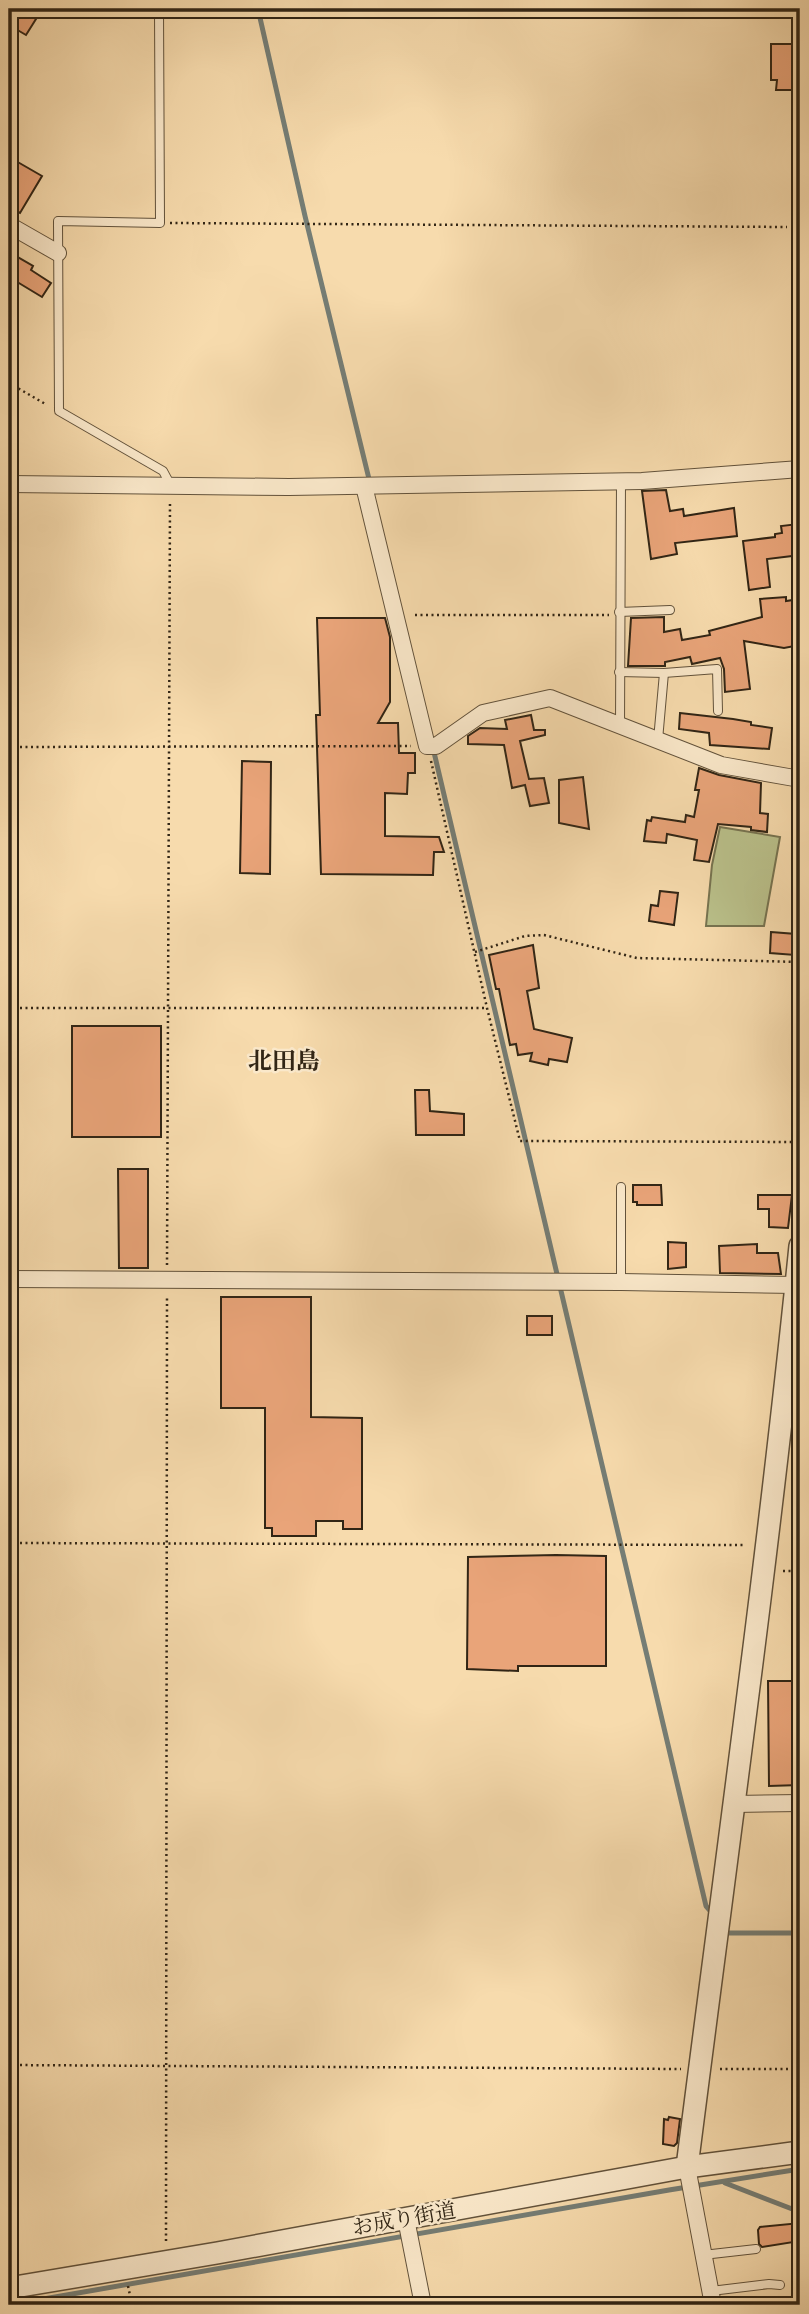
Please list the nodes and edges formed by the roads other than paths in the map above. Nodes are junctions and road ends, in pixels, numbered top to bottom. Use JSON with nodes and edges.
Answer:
{"nodes":[{"id":1,"x":159,"y":9,"type":"edge"},
{"id":2,"x":9,"y":225,"type":"edge"},
{"id":3,"x":58,"y":253,"type":"junction"},
{"id":4,"x":800,"y":469,"type":"edge"},
{"id":5,"x":621,"y":481,"type":"junction"},
{"id":6,"x":9,"y":484,"type":"edge"},
{"id":7,"x":170,"y":484,"type":"junction"},
{"id":8,"x":364,"y":486,"type":"junction"},
{"id":9,"x":670,"y":610,"type":"dead end"},
{"id":10,"x":619,"y":613,"type":"junction"},
{"id":11,"x":619,"y":672,"type":"junction"},
{"id":12,"x":664,"y":673,"type":"junction"},
{"id":13,"x":718,"y":711,"type":"dead end"},
{"id":14,"x":620,"y":726,"type":"junction"},
{"id":15,"x":658,"y":741,"type":"junction"},
{"id":16,"x":800,"y":779,"type":"edge"},
{"id":17,"x":621,"y":1188,"type":"dead end"},
{"id":18,"x":800,"y":1245,"type":"edge"},
{"id":19,"x":9,"y":1279,"type":"edge"},
{"id":20,"x":621,"y":1282,"type":"junction"},
{"id":21,"x":796,"y":1285,"type":"junction"},
{"id":22,"x":796,"y":1333,"type":"edge"},
{"id":23,"x":800,"y":1803,"type":"edge"},
{"id":24,"x":736,"y":1804,"type":"junction"},
{"id":25,"x":800,"y":2152,"type":"edge"},
{"id":26,"x":687,"y":2167,"type":"junction"},
{"id":27,"x":407,"y":2222,"type":"junction"},
{"id":28,"x":756,"y":2249,"type":"dead end"},
{"id":29,"x":703,"y":2255,"type":"junction"},
{"id":30,"x":780,"y":2285,"type":"dead end"},
{"id":31,"x":9,"y":2288,"type":"edge"},
{"id":32,"x":712,"y":2298,"type":"edge"},
{"id":33,"x":423,"y":2305,"type":"edge"}],
"edges":[{"from":1,"to":3,"type":"lane"},
{"from":2,"to":3,"type":"street"},
{"from":3,"to":7,"type":"lane"},
{"from":4,"to":5,"type":"street"},
{"from":5,"to":8,"type":"street"},
{"from":5,"to":10,"type":"lane"},
{"from":6,"to":7,"type":"street"},
{"from":7,"to":8,"type":"street"},
{"from":8,"to":14,"type":"street"},
{"from":9,"to":10,"type":"lane"},
{"from":10,"to":11,"type":"lane"},
{"from":11,"to":12,"type":"lane"},
{"from":11,"to":14,"type":"lane"},
{"from":12,"to":13,"type":"lane"},
{"from":12,"to":15,"type":"lane"},
{"from":14,"to":15,"type":"street"},
{"from":15,"to":16,"type":"street"},
{"from":17,"to":20,"type":"lane"},
{"from":18,"to":21,"type":"street"},
{"from":19,"to":20,"type":"street"},
{"from":20,"to":21,"type":"street"},
{"from":21,"to":22,"type":"street"},
{"from":22,"to":24,"type":"street"},
{"from":23,"to":24,"type":"street"},
{"from":24,"to":26,"type":"street"},
{"from":25,"to":26,"type":"street","name":"お成り街道"},
{"from":26,"to":27,"type":"street","name":"お成り街道"},
{"from":26,"to":29,"type":"street"},
{"from":27,"to":31,"type":"street","name":"お成り街道"},
{"from":27,"to":33,"type":"street"},
{"from":28,"to":29,"type":"lane"},
{"from":29,"to":32,"type":"street"},
{"from":30,"to":32,"type":"lane"}]}
